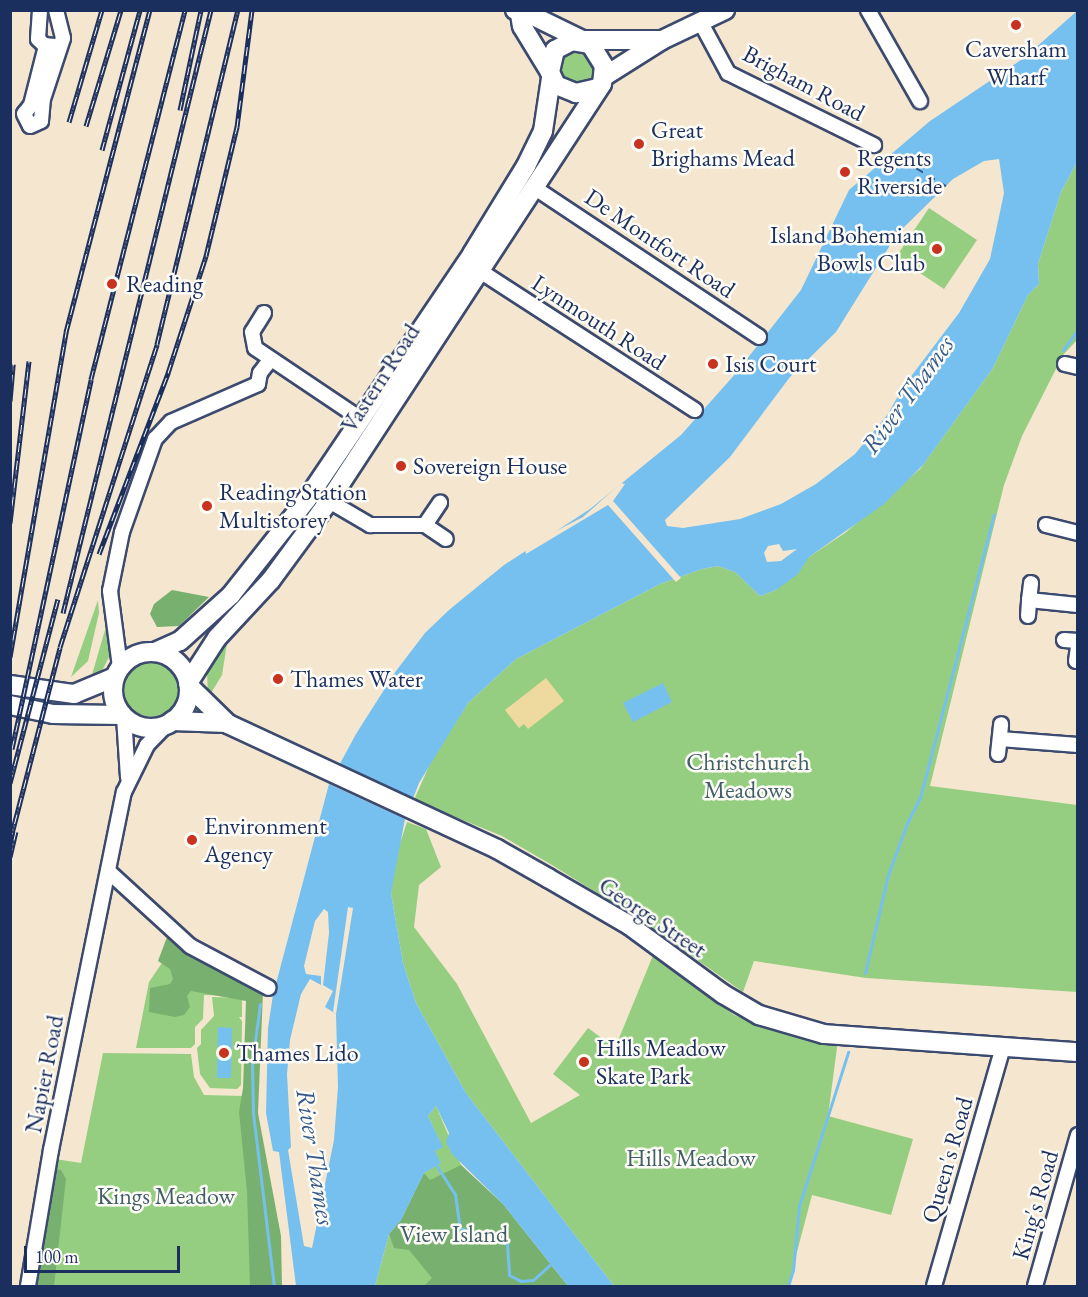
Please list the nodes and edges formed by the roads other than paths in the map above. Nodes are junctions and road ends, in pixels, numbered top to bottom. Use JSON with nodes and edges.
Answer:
{"nodes":[{"id":1,"x":40,"y":10,"type":"edge"},
{"id":2,"x":56,"y":10,"type":"edge"},
{"id":3,"x":725,"y":10,"type":"edge"},
{"id":4,"x":868,"y":10,"type":"edge"},
{"id":5,"x":517,"y":12,"type":"edge"},
{"id":6,"x":701,"y":23,"type":"junction"},
{"id":7,"x":60,"y":25,"type":"junction"},
{"id":8,"x":40,"y":26,"type":"junction"},
{"id":9,"x":582,"y":40,"type":"junction"},
{"id":10,"x":662,"y":40,"type":"junction"},
{"id":11,"x":61,"y":42,"type":"junction"},
{"id":12,"x":46,"y":46,"type":"junction"},
{"id":13,"x":550,"y":75,"type":"junction"},
{"id":14,"x":601,"y":82,"type":"junction"},
{"id":15,"x":920,"y":101,"type":"dead end"},
{"id":16,"x":874,"y":145,"type":"dead end"},
{"id":17,"x":535,"y":188,"type":"junction"},
{"id":18,"x":480,"y":271,"type":"junction"},
{"id":19,"x":264,"y":313,"type":"dead end"},
{"id":20,"x":759,"y":337,"type":"dead end"},
{"id":21,"x":270,"y":360,"type":"junction"},
{"id":22,"x":694,"y":410,"type":"dead end"},
{"id":23,"x":359,"y":418,"type":"junction"},
{"id":24,"x":329,"y":501,"type":"junction"},
{"id":25,"x":440,"y":503,"type":"dead end"},
{"id":26,"x":1054,"y":522,"type":"dead end"},
{"id":27,"x":425,"y":525,"type":"junction"},
{"id":28,"x":1077,"y":533,"type":"edge"},
{"id":29,"x":446,"y":539,"type":"dead end"},
{"id":30,"x":1031,"y":583,"type":"dead end"},
{"id":31,"x":1029,"y":600,"type":"junction"},
{"id":32,"x":1077,"y":605,"type":"edge"},
{"id":33,"x":1028,"y":616,"type":"dead end"},
{"id":34,"x":155,"y":652,"type":"junction"},
{"id":35,"x":118,"y":672,"type":"junction"},
{"id":36,"x":10,"y":685,"type":"edge"},
{"id":37,"x":189,"y":685,"type":"junction"},
{"id":38,"x":10,"y":705,"type":"edge"},
{"id":39,"x":123,"y":716,"type":"junction"},
{"id":40,"x":169,"y":723,"type":"junction"},
{"id":41,"x":1001,"y":723,"type":"dead end"},
{"id":42,"x":228,"y":724,"type":"junction"},
{"id":43,"x":1000,"y":739,"type":"junction"},
{"id":44,"x":1077,"y":745,"type":"edge"},
{"id":45,"x":998,"y":754,"type":"dead end"},
{"id":46,"x":128,"y":778,"type":"junction"},
{"id":47,"x":108,"y":871,"type":"junction"},
{"id":48,"x":269,"y":988,"type":"dead end"},
{"id":49,"x":1003,"y":1047,"type":"junction"},
{"id":50,"x":1077,"y":1052,"type":"edge"},
{"id":51,"x":1077,"y":1135,"type":"edge"},
{"id":52,"x":28,"y":1287,"type":"edge"},
{"id":53,"x":934,"y":1287,"type":"edge"},
{"id":54,"x":1035,"y":1287,"type":"edge"}],
"edges":[{"from":1,"to":8,"type":"street"},
{"from":2,"to":7,"type":"street"},
{"from":3,"to":6,"type":"main road"},
{"from":4,"to":15,"type":"street"},
{"from":5,"to":9,"type":"main road"},
{"from":5,"to":13,"type":"main road"},
{"from":6,"to":10,"type":"main road"},
{"from":6,"to":16,"type":"street","name":"Brigham Road"},
{"from":7,"to":8,"type":"street"},
{"from":7,"to":11,"type":"street"},
{"from":8,"to":12,"type":"street"},
{"from":9,"to":10,"type":"main road"},
{"from":9,"to":13,"type":"main road"},
{"from":9,"to":14,"type":"main road"},
{"from":10,"to":14,"type":"main road"},
{"from":11,"to":12,"type":"street"},
{"from":11,"to":12,"type":"street"},
{"from":13,"to":14,"type":"main road"},
{"from":13,"to":23,"type":"main road","name":"Vastern Road"},
{"from":14,"to":17,"type":"main road","name":"Vastern Road"},
{"from":17,"to":18,"type":"main road","name":"Vastern Road"},
{"from":17,"to":20,"type":"street","name":"De Montfort Road"},
{"from":18,"to":22,"type":"street","name":"Lynmouth Road"},
{"from":18,"to":24,"type":"main road","name":"Vastern Road"},
{"from":19,"to":21,"type":"street"},
{"from":21,"to":23,"type":"street"},
{"from":21,"to":35,"type":"street"},
{"from":23,"to":34,"type":"main road","name":"Vastern Road"},
{"from":24,"to":27,"type":"street"},
{"from":24,"to":37,"type":"main road","name":"Vastern Road"},
{"from":25,"to":27,"type":"street"},
{"from":26,"to":28,"type":"street"},
{"from":27,"to":29,"type":"street"},
{"from":30,"to":31,"type":"street"},
{"from":31,"to":32,"type":"street"},
{"from":31,"to":33,"type":"street"},
{"from":34,"to":35,"type":"main road"},
{"from":34,"to":37,"type":"main road"},
{"from":35,"to":36,"type":"main road"},
{"from":35,"to":39,"type":"main road"},
{"from":37,"to":40,"type":"main road"},
{"from":37,"to":42,"type":"main road","name":"George Street"},
{"from":38,"to":39,"type":"main road"},
{"from":39,"to":40,"type":"main road"},
{"from":39,"to":46,"type":"street"},
{"from":40,"to":42,"type":"main road","name":"George Street"},
{"from":40,"to":46,"type":"street"},
{"from":41,"to":43,"type":"street"},
{"from":42,"to":49,"type":"main road","name":"George Street"},
{"from":43,"to":44,"type":"street"},
{"from":43,"to":45,"type":"street"},
{"from":46,"to":47,"type":"street","name":"Napier Road"},
{"from":47,"to":48,"type":"street"},
{"from":47,"to":52,"type":"street","name":"Napier Road"},
{"from":49,"to":50,"type":"main road","name":"George Street"},
{"from":49,"to":53,"type":"street","name":"Queen's Road"},
{"from":51,"to":54,"type":"street","name":"King's Road"}]}
